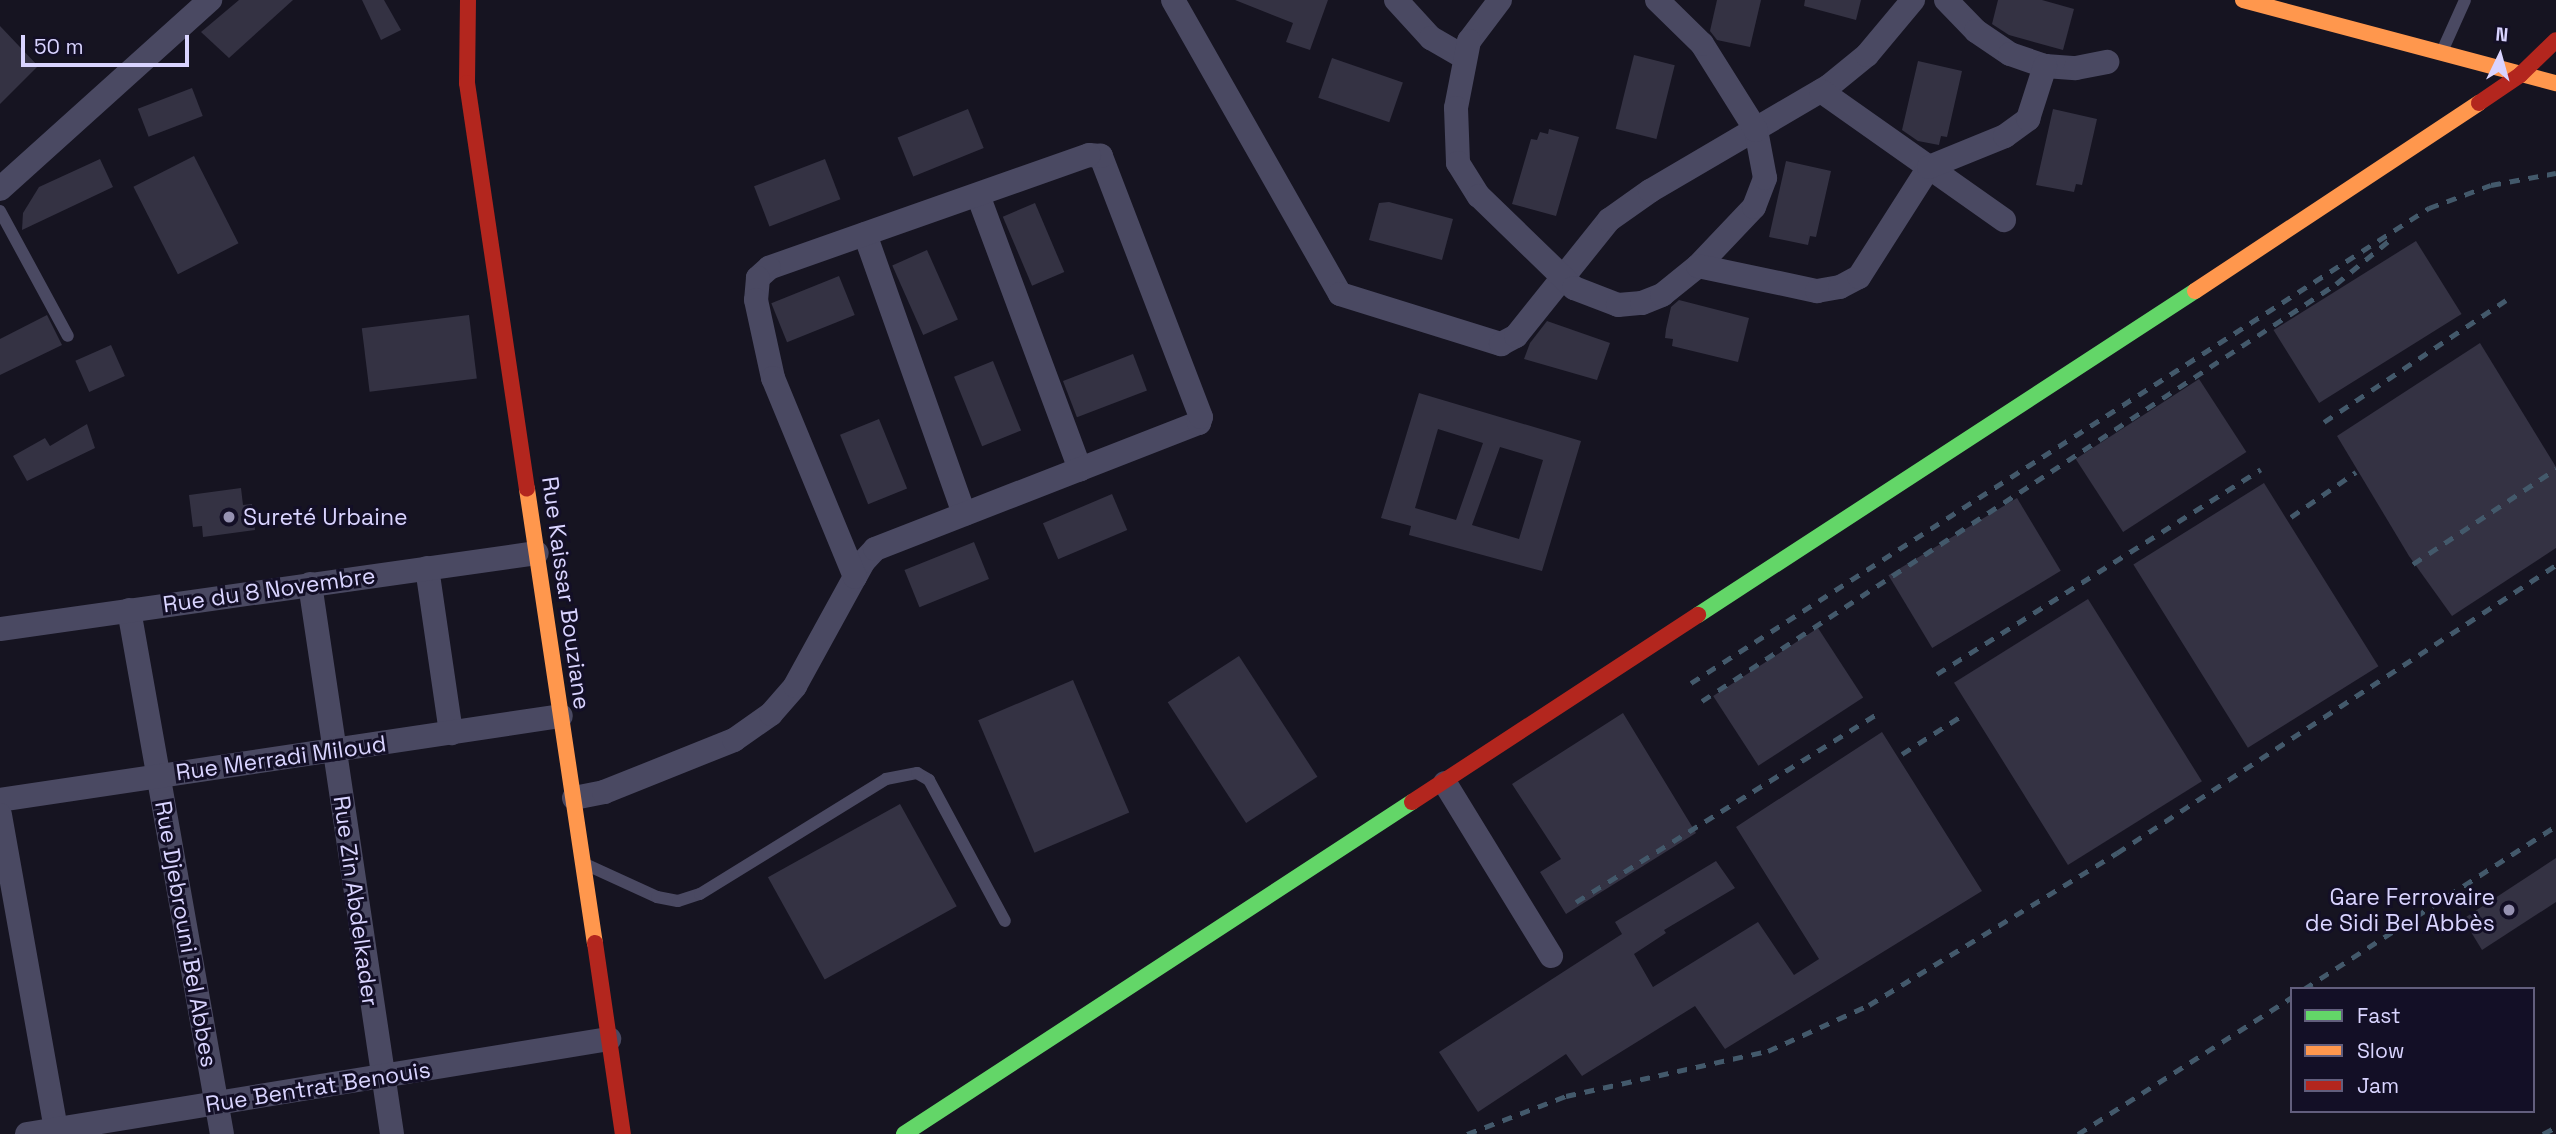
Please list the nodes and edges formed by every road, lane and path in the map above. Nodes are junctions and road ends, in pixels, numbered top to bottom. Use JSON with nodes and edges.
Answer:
{"nodes":[{"id":1,"x":210,"y":0,"type":"edge"},
{"id":2,"x":468,"y":0,"type":"edge"},
{"id":3,"x":485,"y":0,"type":"edge"},
{"id":4,"x":1173,"y":0,"type":"edge"},
{"id":5,"x":1396,"y":0,"type":"edge"},
{"id":6,"x":1500,"y":0,"type":"edge"},
{"id":7,"x":1657,"y":0,"type":"edge"},
{"id":8,"x":1913,"y":0,"type":"edge"},
{"id":9,"x":1946,"y":0,"type":"edge"},
{"id":10,"x":2243,"y":0,"type":"edge"},
{"id":11,"x":2465,"y":0,"type":"edge"},
{"id":12,"x":2556,"y":40,"type":"edge"},
{"id":13,"x":2441,"y":54,"type":"junction"},
{"id":14,"x":466,"y":58,"type":"junction"},
{"id":15,"x":1465,"y":58,"type":"junction"},
{"id":16,"x":2108,"y":62,"type":"dead end"},
{"id":17,"x":2045,"y":66,"type":"junction"},
{"id":18,"x":2520,"y":75,"type":"junction"},
{"id":19,"x":2556,"y":83,"type":"edge"},
{"id":20,"x":1821,"y":91,"type":"junction"},
{"id":21,"x":1756,"y":130,"type":"junction"},
{"id":22,"x":1929,"y":167,"type":"junction"},
{"id":23,"x":0,"y":189,"type":"edge"},
{"id":24,"x":978,"y":195,"type":"junction"},
{"id":25,"x":0,"y":211,"type":"edge"},
{"id":26,"x":2004,"y":220,"type":"dead end"},
{"id":27,"x":865,"y":234,"type":"junction"},
{"id":28,"x":1698,"y":265,"type":"junction"},
{"id":29,"x":1561,"y":275,"type":"junction"},
{"id":30,"x":68,"y":336,"type":"dead end"},
{"id":31,"x":1080,"y":470,"type":"junction"},
{"id":32,"x":964,"y":514,"type":"junction"},
{"id":33,"x":537,"y":553,"type":"junction"},
{"id":34,"x":426,"y":568,"type":"junction"},
{"id":35,"x":855,"y":578,"type":"junction"},
{"id":36,"x":310,"y":584,"type":"junction"},
{"id":37,"x":129,"y":610,"type":"junction"},
{"id":38,"x":0,"y":629,"type":"edge"},
{"id":39,"x":561,"y":716,"type":"junction"},
{"id":40,"x":451,"y":733,"type":"junction"},
{"id":41,"x":334,"y":751,"type":"junction"},
{"id":42,"x":158,"y":775,"type":"junction"},
{"id":43,"x":1445,"y":783,"type":"junction"},
{"id":44,"x":574,"y":798,"type":"junction"},
{"id":45,"x":0,"y":800,"type":"edge"},
{"id":46,"x":0,"y":815,"type":"edge"},
{"id":47,"x":583,"y":863,"type":"junction"},
{"id":48,"x":1005,"y":921,"type":"dead end"},
{"id":49,"x":1551,"y":956,"type":"dead end"},
{"id":50,"x":609,"y":1038,"type":"junction"},
{"id":51,"x":381,"y":1076,"type":"junction"},
{"id":52,"x":216,"y":1104,"type":"junction"},
{"id":53,"x":56,"y":1131,"type":"edge"},
{"id":54,"x":27,"y":1134,"type":"edge"},
{"id":55,"x":222,"y":1134,"type":"edge"},
{"id":56,"x":392,"y":1134,"type":"edge"},
{"id":57,"x":623,"y":1134,"type":"edge"},
{"id":58,"x":904,"y":1134,"type":"edge"}],
"edges":[{"from":1,"to":23,"type":"street"},
{"from":2,"to":14,"type":"street","name":"Rue Kaissar Bouziane"},
{"from":3,"to":14,"type":"street"},
{"from":4,"to":29,"type":"street"},
{"from":5,"to":15,"type":"street"},
{"from":6,"to":15,"type":"street"},
{"from":7,"to":21,"type":"street"},
{"from":8,"to":20,"type":"street"},
{"from":9,"to":17,"type":"street"},
{"from":10,"to":13,"type":"street"},
{"from":11,"to":13,"type":"lane"},
{"from":12,"to":18,"type":"street"},
{"from":13,"to":18,"type":"street"},
{"from":14,"to":33,"type":"street","name":"Rue Kaissar Bouziane"},
{"from":15,"to":29,"type":"street"},
{"from":16,"to":17,"type":"street"},
{"from":17,"to":22,"type":"street"},
{"from":18,"to":19,"type":"street"},
{"from":18,"to":43,"type":"street"},
{"from":20,"to":21,"type":"street"},
{"from":20,"to":22,"type":"street"},
{"from":21,"to":28,"type":"street"},
{"from":21,"to":29,"type":"street"},
{"from":22,"to":26,"type":"street"},
{"from":22,"to":28,"type":"street"},
{"from":24,"to":27,"type":"street"},
{"from":24,"to":31,"type":"street"},
{"from":24,"to":31,"type":"street"},
{"from":25,"to":30,"type":"lane"},
{"from":27,"to":32,"type":"street"},
{"from":27,"to":35,"type":"street"},
{"from":28,"to":29,"type":"street"},
{"from":31,"to":32,"type":"street"},
{"from":32,"to":35,"type":"street"},
{"from":33,"to":34,"type":"street","name":"Rue du 8 Novembre"},
{"from":33,"to":39,"type":"street","name":"Rue Kaissar Bouziane"},
{"from":34,"to":36,"type":"street","name":"Rue du 8 Novembre"},
{"from":34,"to":40,"type":"street"},
{"from":35,"to":44,"type":"street"},
{"from":36,"to":37,"type":"street","name":"Rue du 8 Novembre"},
{"from":36,"to":41,"type":"street","name":"Rue Zin Abdelkader"},
{"from":37,"to":38,"type":"street","name":"Rue du 8 Novembre"},
{"from":37,"to":42,"type":"street","name":"Rue Djebrouni Bel Abbes"},
{"from":39,"to":40,"type":"street","name":"Rue Merradi Miloud"},
{"from":39,"to":44,"type":"street","name":"Rue Kaissar Bouziane"},
{"from":40,"to":41,"type":"street","name":"Rue Merradi Miloud"},
{"from":41,"to":42,"type":"street","name":"Rue Merradi Miloud"},
{"from":41,"to":51,"type":"street","name":"Rue Zin Abdelkader"},
{"from":42,"to":45,"type":"street","name":"Rue Merradi Miloud"},
{"from":42,"to":52,"type":"street","name":"Rue Djebrouni Bel Abbes"},
{"from":43,"to":49,"type":"street"},
{"from":43,"to":58,"type":"street"},
{"from":44,"to":47,"type":"street","name":"Rue Kaissar Bouziane"},
{"from":46,"to":53,"type":"street"},
{"from":47,"to":48,"type":"lane"},
{"from":47,"to":50,"type":"street","name":"Rue Kaissar Bouziane"},
{"from":50,"to":51,"type":"street","name":"Rue Bentrat Benouis"},
{"from":50,"to":57,"type":"street","name":"Rue Kaissar Bouziane"},
{"from":51,"to":52,"type":"street","name":"Rue Bentrat Benouis"},
{"from":51,"to":56,"type":"street","name":"Rue Zin Abdelkader"},
{"from":52,"to":53,"type":"street","name":"Rue Bentrat Benouis"},
{"from":52,"to":55,"type":"street","name":"Rue Djebrouni Bel Abbes"},
{"from":53,"to":54,"type":"street","name":"Rue Bentrat Benouis"}]}
